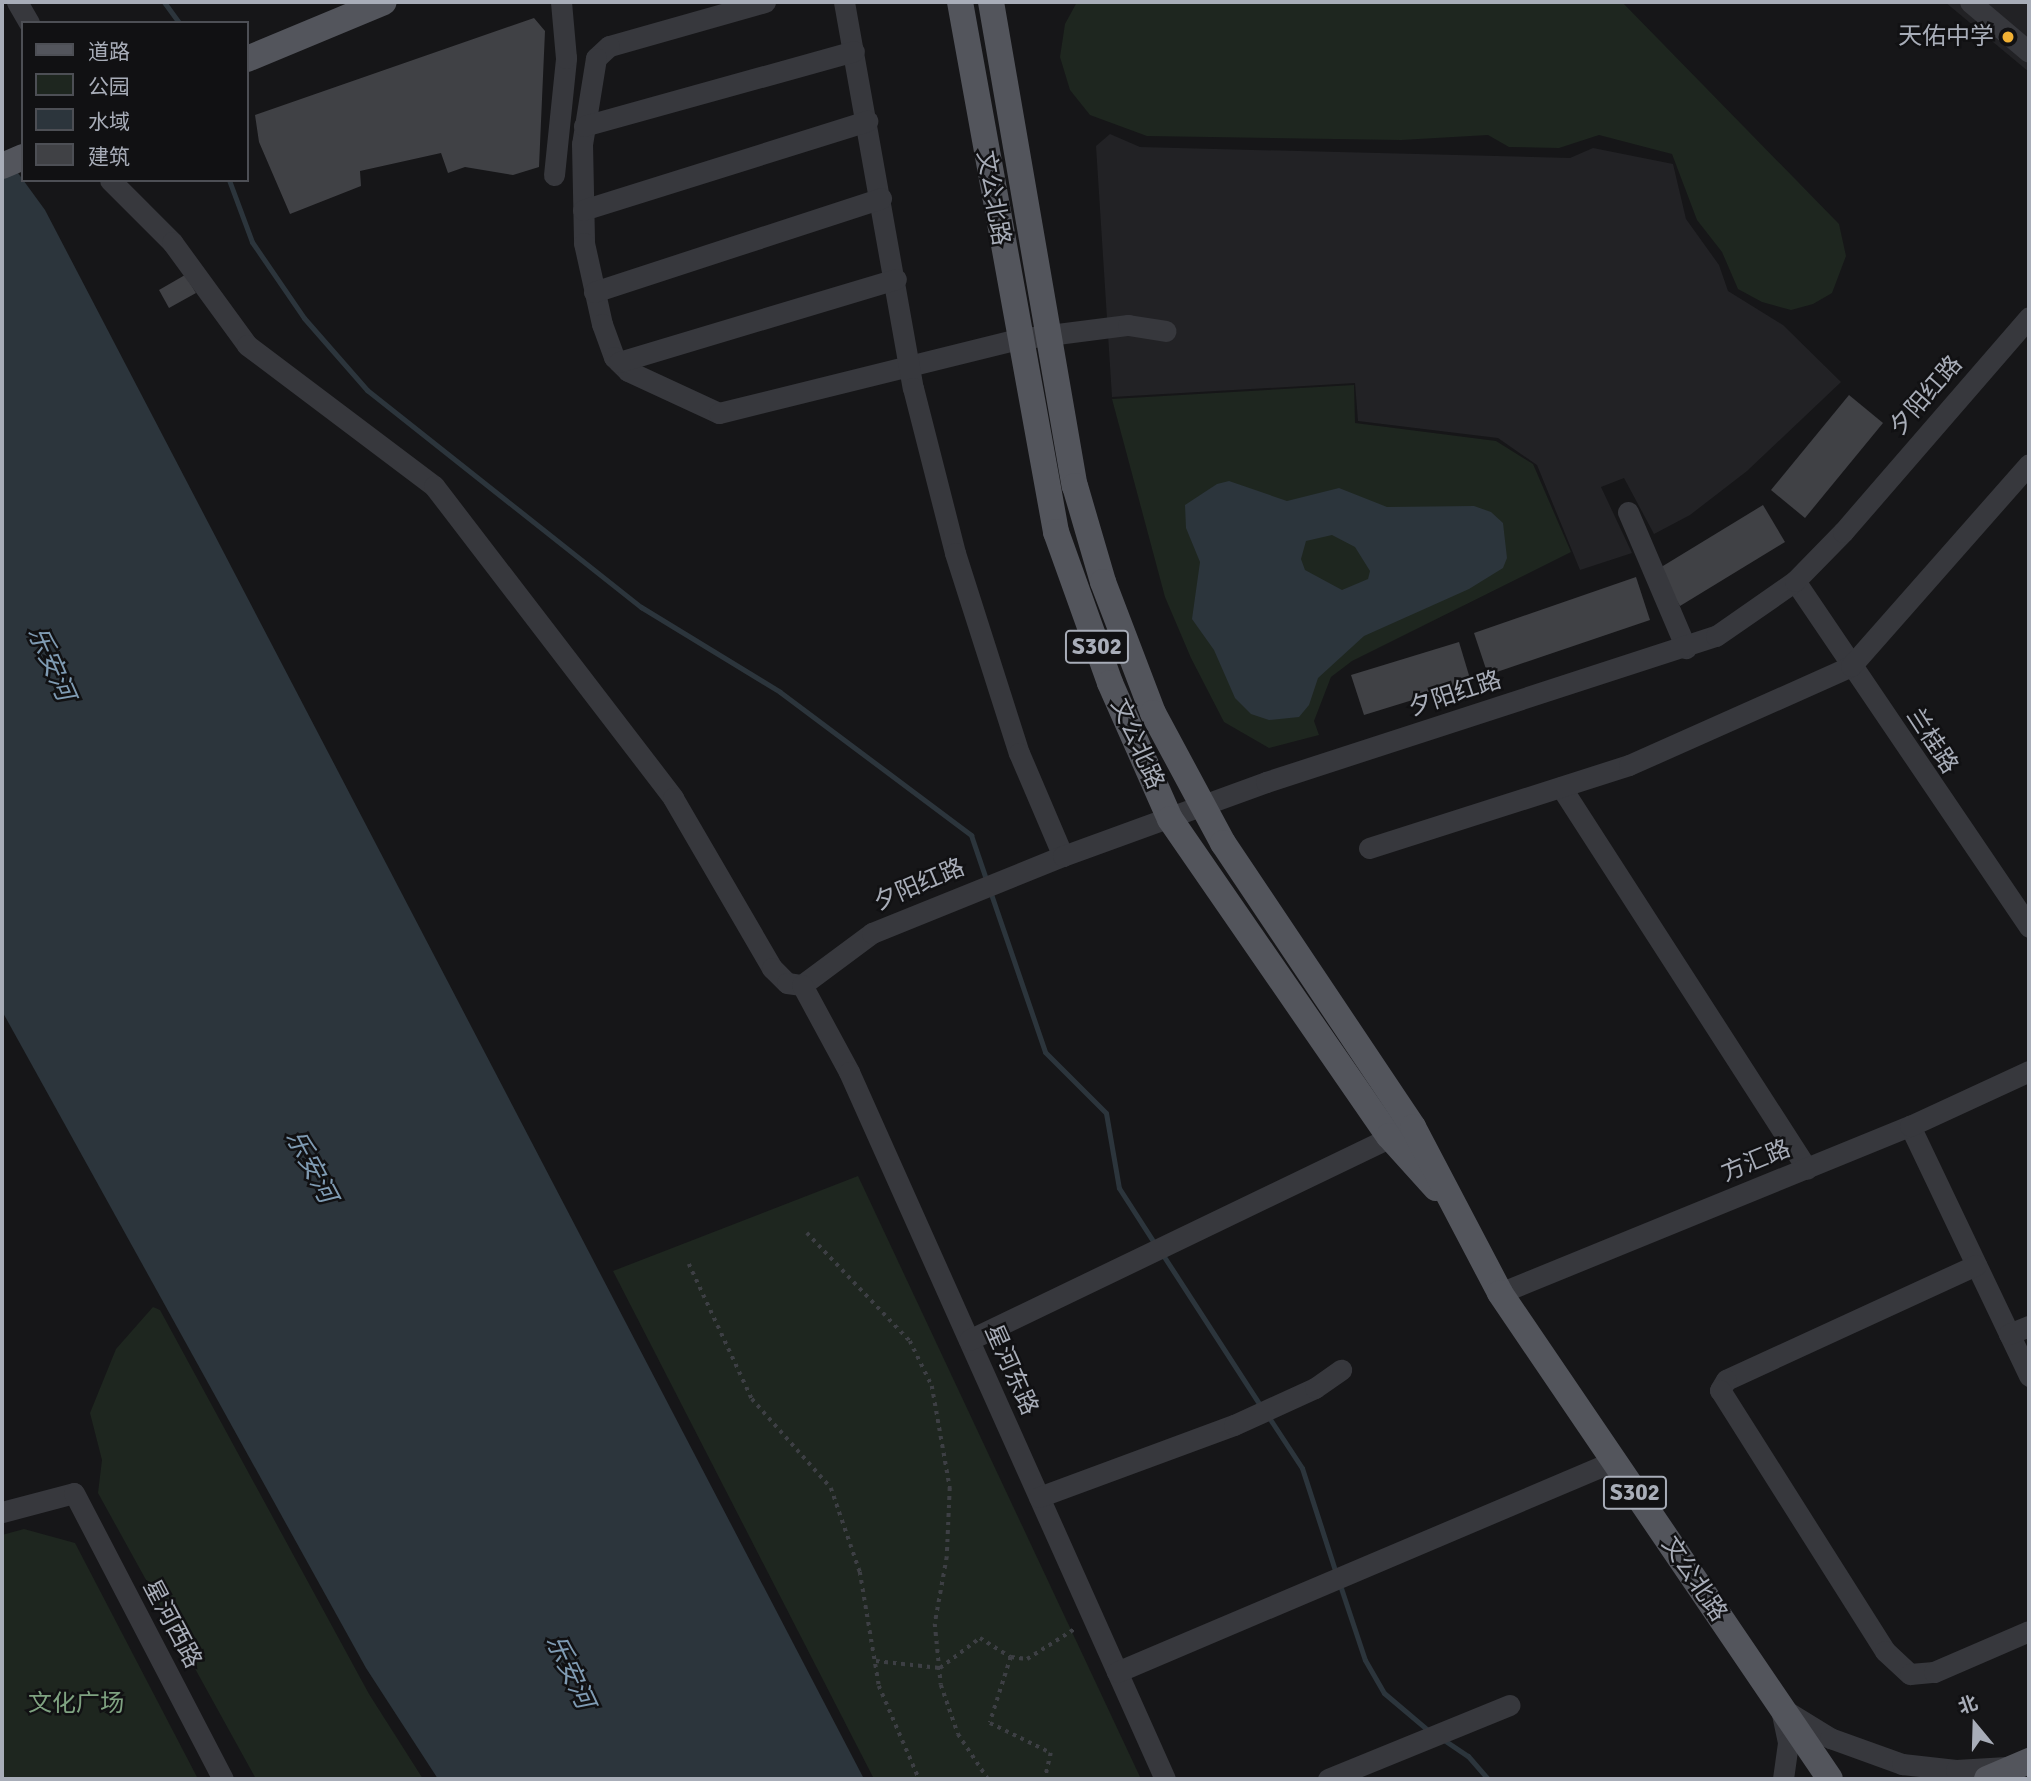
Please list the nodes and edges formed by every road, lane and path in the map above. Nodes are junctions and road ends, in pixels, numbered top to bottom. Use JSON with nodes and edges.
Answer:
{"nodes":[{"id":1,"x":17,"y":2,"type":"edge"},
{"id":2,"x":383,"y":2,"type":"edge"},
{"id":3,"x":562,"y":2,"type":"edge"},
{"id":4,"x":765,"y":2,"type":"edge"},
{"id":5,"x":844,"y":2,"type":"edge"},
{"id":6,"x":960,"y":2,"type":"edge"},
{"id":7,"x":991,"y":2,"type":"edge"},
{"id":8,"x":1970,"y":2,"type":"edge"},
{"id":9,"x":28,"y":21,"type":"edge"},
{"id":10,"x":853,"y":51,"type":"junction"},
{"id":11,"x":2029,"y":51,"type":"edge"},
{"id":12,"x":248,"y":60,"type":"edge"},
{"id":13,"x":867,"y":121,"type":"junction"},
{"id":14,"x":584,"y":126,"type":"junction"},
{"id":15,"x":21,"y":158,"type":"edge"},
{"id":16,"x":2,"y":166,"type":"edge"},
{"id":17,"x":554,"y":176,"type":"dead end"},
{"id":18,"x":112,"y":182,"type":"edge"},
{"id":19,"x":881,"y":198,"type":"junction"},
{"id":20,"x":583,"y":210,"type":"junction"},
{"id":21,"x":896,"y":279,"type":"junction"},
{"id":22,"x":594,"y":292,"type":"junction"},
{"id":23,"x":2029,"y":317,"type":"edge"},
{"id":24,"x":1166,"y":331,"type":"dead end"},
{"id":25,"x":1048,"y":335,"type":"junction"},
{"id":26,"x":1018,"y":339,"type":"junction"},
{"id":27,"x":619,"y":362,"type":"junction"},
{"id":28,"x":909,"y":364,"type":"junction"},
{"id":29,"x":2029,"y":464,"type":"edge"},
{"id":30,"x":1628,"y":512,"type":"dead end"},
{"id":31,"x":1795,"y":581,"type":"junction"},
{"id":32,"x":1686,"y":648,"type":"junction"},
{"id":33,"x":1851,"y":666,"type":"junction"},
{"id":34,"x":1561,"y":787,"type":"junction"},
{"id":35,"x":1202,"y":808,"type":"junction"},
{"id":36,"x":1170,"y":819,"type":"junction"},
{"id":37,"x":1370,"y":848,"type":"dead end"},
{"id":38,"x":1063,"y":856,"type":"junction"},
{"id":39,"x":2029,"y":927,"type":"edge"},
{"id":40,"x":802,"y":985,"type":"junction"},
{"id":41,"x":2029,"y":1071,"type":"edge"},
{"id":42,"x":1910,"y":1126,"type":"junction"},
{"id":43,"x":1401,"y":1132,"type":"junction"},
{"id":44,"x":1807,"y":1168,"type":"junction"},
{"id":45,"x":807,"y":1233,"type":"dead end"},
{"id":46,"x":689,"y":1264,"type":"dead end"},
{"id":47,"x":1976,"y":1265,"type":"junction"},
{"id":48,"x":1500,"y":1293,"type":"junction"},
{"id":49,"x":2029,"y":1326,"type":"edge"},
{"id":50,"x":2009,"y":1334,"type":"junction"},
{"id":51,"x":969,"y":1340,"type":"junction"},
{"id":52,"x":1341,"y":1370,"type":"dead end"},
{"id":53,"x":2029,"y":1376,"type":"edge"},
{"id":54,"x":1614,"y":1461,"type":"junction"},
{"id":55,"x":1039,"y":1497,"type":"junction"},
{"id":56,"x":2,"y":1512,"type":"edge"},
{"id":57,"x":1093,"y":1617,"type":"junction"},
{"id":58,"x":2029,"y":1631,"type":"edge"},
{"id":59,"x":1011,"y":1657,"type":"junction"},
{"id":60,"x":876,"y":1661,"type":"junction"},
{"id":61,"x":940,"y":1668,"type":"junction"},
{"id":62,"x":1117,"y":1672,"type":"junction"},
{"id":63,"x":1509,"y":1705,"type":"dead end"},
{"id":64,"x":1782,"y":1708,"type":"junction"},
{"id":65,"x":2018,"y":1769,"type":"edge"},
{"id":66,"x":223,"y":1779,"type":"edge"},
{"id":67,"x":919,"y":1779,"type":"edge"},
{"id":68,"x":988,"y":1779,"type":"edge"},
{"id":69,"x":1045,"y":1779,"type":"edge"},
{"id":70,"x":1165,"y":1779,"type":"edge"},
{"id":71,"x":1328,"y":1779,"type":"edge"},
{"id":72,"x":1783,"y":1779,"type":"edge"},
{"id":73,"x":1830,"y":1779,"type":"edge"},
{"id":74,"x":1987,"y":1779,"type":"edge"}],
"edges":[{"from":1,"to":9,"type":"street"},
{"from":2,"to":12,"type":"main road"},
{"from":3,"to":17,"type":"street"},
{"from":4,"to":14,"type":"street"},
{"from":5,"to":10,"type":"street"},
{"from":6,"to":26,"type":"main road","name":"文公北路","number":"S302"},
{"from":7,"to":25,"type":"main road","name":"文公北路","number":"S302"},
{"from":8,"to":11,"type":"street"},
{"from":10,"to":13,"type":"street"},
{"from":10,"to":14,"type":"street"},
{"from":13,"to":19,"type":"street"},
{"from":13,"to":20,"type":"street"},
{"from":14,"to":20,"type":"street"},
{"from":15,"to":16,"type":"main road"},
{"from":18,"to":40,"type":"street"},
{"from":19,"to":21,"type":"street"},
{"from":19,"to":22,"type":"street"},
{"from":20,"to":22,"type":"street"},
{"from":21,"to":27,"type":"street"},
{"from":21,"to":28,"type":"street"},
{"from":22,"to":27,"type":"street"},
{"from":23,"to":31,"type":"street","name":"夕阳红路"},
{"from":24,"to":25,"type":"street"},
{"from":25,"to":26,"type":"street"},
{"from":25,"to":35,"type":"main road","name":"文公北路","number":"S302"},
{"from":26,"to":28,"type":"street"},
{"from":26,"to":36,"type":"main road","name":"文公北路","number":"S302"},
{"from":27,"to":28,"type":"street"},
{"from":28,"to":38,"type":"street"},
{"from":29,"to":33,"type":"street"},
{"from":30,"to":32,"type":"street"},
{"from":31,"to":32,"type":"street","name":"夕阳红路"},
{"from":31,"to":33,"type":"street","name":"兰桂路"},
{"from":32,"to":35,"type":"street","name":"夕阳红路"},
{"from":33,"to":34,"type":"street"},
{"from":33,"to":39,"type":"street","name":"兰桂路"},
{"from":34,"to":37,"type":"street"},
{"from":34,"to":44,"type":"street"},
{"from":35,"to":36,"type":"street","name":"夕阳红路"},
{"from":35,"to":43,"type":"main road","name":"文公北路","number":"S302"},
{"from":36,"to":38,"type":"street","name":"夕阳红路"},
{"from":36,"to":43,"type":"main road","name":"文公北路","number":"S302"},
{"from":38,"to":40,"type":"street","name":"夕阳红路"},
{"from":40,"to":51,"type":"street","name":"星河东路"},
{"from":41,"to":42,"type":"street","name":"方汇路"},
{"from":42,"to":44,"type":"street","name":"方汇路"},
{"from":42,"to":47,"type":"street"},
{"from":43,"to":48,"type":"main road","name":"文公北路","number":"S302"},
{"from":43,"to":51,"type":"street"},
{"from":44,"to":48,"type":"street","name":"方汇路"},
{"from":45,"to":61,"type":"path"},
{"from":46,"to":60,"type":"path"},
{"from":47,"to":50,"type":"street"},
{"from":47,"to":58,"type":"street"},
{"from":48,"to":54,"type":"main road","name":"文公北路","number":"S302"},
{"from":49,"to":50,"type":"street"},
{"from":50,"to":53,"type":"street"},
{"from":51,"to":55,"type":"street","name":"星河东路"},
{"from":52,"to":55,"type":"street"},
{"from":54,"to":62,"type":"street"},
{"from":54,"to":64,"type":"main road","name":"文公北路","number":"S302"},
{"from":55,"to":57,"type":"street","name":"星河东路"},
{"from":56,"to":66,"type":"street","name":"星河西路"},
{"from":57,"to":59,"type":"path"},
{"from":57,"to":62,"type":"street","name":"星河东路"},
{"from":59,"to":61,"type":"path"},
{"from":59,"to":69,"type":"path"},
{"from":60,"to":61,"type":"path"},
{"from":60,"to":67,"type":"path"},
{"from":61,"to":68,"type":"path"},
{"from":62,"to":70,"type":"street","name":"星河东路"},
{"from":63,"to":71,"type":"street"},
{"from":64,"to":65,"type":"street"},
{"from":64,"to":72,"type":"street"},
{"from":64,"to":73,"type":"main road","name":"文公北路","number":"S302"},
{"from":65,"to":74,"type":"main road"}]}
